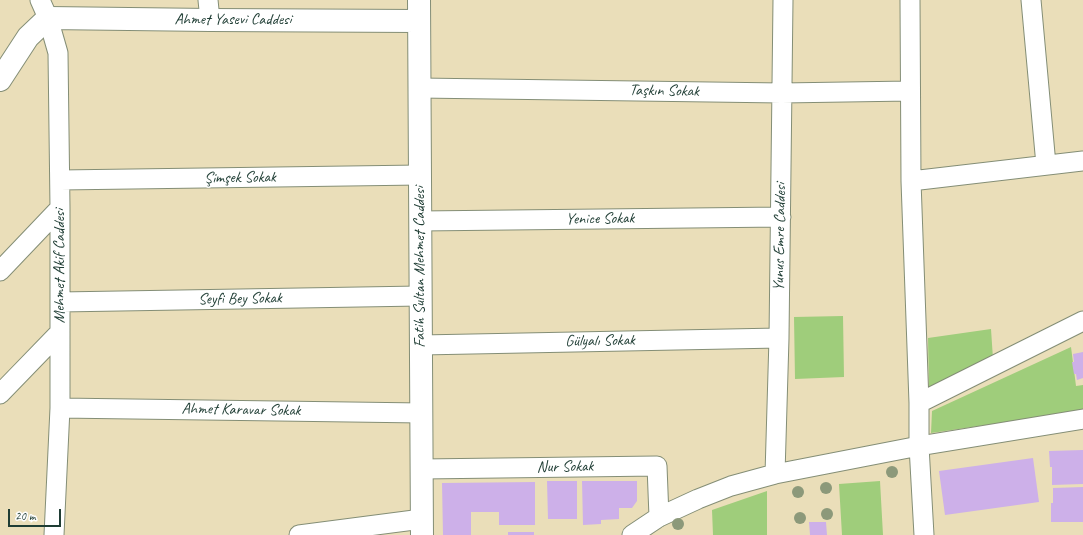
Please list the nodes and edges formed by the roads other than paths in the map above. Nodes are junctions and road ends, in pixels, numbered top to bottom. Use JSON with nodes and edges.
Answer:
{"nodes":[{"id":1,"x":784,"y":0,"type":"edge"},
{"id":2,"x":910,"y":0,"type":"edge"},
{"id":3,"x":1031,"y":0,"type":"edge"},
{"id":4,"x":44,"y":9,"type":"edge"},
{"id":5,"x":209,"y":10,"type":"edge"},
{"id":6,"x":418,"y":10,"type":"edge"},
{"id":7,"x":0,"y":80,"type":"edge"},
{"id":8,"x":419,"y":88,"type":"junction"},
{"id":9,"x":910,"y":90,"type":"junction"},
{"id":10,"x":782,"y":93,"type":"junction"},
{"id":11,"x":1083,"y":161,"type":"edge"},
{"id":12,"x":1046,"y":165,"type":"junction"},
{"id":13,"x":420,"y":175,"type":"junction"},
{"id":14,"x":60,"y":180,"type":"junction"},
{"id":15,"x":911,"y":181,"type":"junction"},
{"id":16,"x":60,"y":208,"type":"junction"},
{"id":17,"x":781,"y":217,"type":"junction"},
{"id":18,"x":420,"y":221,"type":"junction"},
{"id":19,"x":0,"y":270,"type":"edge"},
{"id":20,"x":420,"y":296,"type":"junction"},
{"id":21,"x":60,"y":302,"type":"junction"},
{"id":22,"x":1083,"y":321,"type":"edge"},
{"id":23,"x":60,"y":332,"type":"junction"},
{"id":24,"x":779,"y":338,"type":"junction"},
{"id":25,"x":421,"y":345,"type":"junction"},
{"id":26,"x":0,"y":394,"type":"edge"},
{"id":27,"x":919,"y":403,"type":"junction"},
{"id":28,"x":60,"y":408,"type":"junction"},
{"id":29,"x":422,"y":413,"type":"junction"},
{"id":30,"x":1083,"y":419,"type":"edge"},
{"id":31,"x":918,"y":446,"type":"junction"},
{"id":32,"x":422,"y":469,"type":"junction"},
{"id":33,"x":775,"y":474,"type":"junction"},
{"id":34,"x":659,"y":517,"type":"junction"},
{"id":35,"x":422,"y":527,"type":"edge"},
{"id":36,"x":54,"y":535,"type":"edge"},
{"id":37,"x":299,"y":535,"type":"edge"},
{"id":38,"x":632,"y":535,"type":"edge"},
{"id":39,"x":924,"y":535,"type":"edge"}],
"edges":[{"from":1,"to":10,"type":"street","name":"Yunus Emre Caddesi"},
{"from":2,"to":9,"type":"street"},
{"from":3,"to":12,"type":"street"},
{"from":4,"to":5,"type":"street","name":"Ahmet Yasevi Caddesi"},
{"from":4,"to":7,"type":"street"},
{"from":4,"to":14,"type":"street","name":"Mehmet Akif Caddesi"},
{"from":5,"to":6,"type":"street","name":"Ahmet Yasevi Caddesi"},
{"from":6,"to":8,"type":"street","name":"Fatih Sultan Mehmet Caddesi"},
{"from":8,"to":10,"type":"street","name":"Taşkın Sokak"},
{"from":8,"to":13,"type":"street","name":"Fatih Sultan Mehmet Caddesi"},
{"from":9,"to":10,"type":"street","name":"Taşkın Sokak"},
{"from":9,"to":15,"type":"street"},
{"from":10,"to":17,"type":"street","name":"Yunus Emre Caddesi"},
{"from":11,"to":12,"type":"street"},
{"from":12,"to":15,"type":"street"},
{"from":13,"to":14,"type":"street","name":"Şimşek Sokak"},
{"from":13,"to":18,"type":"street","name":"Fatih Sultan Mehmet Caddesi"},
{"from":14,"to":16,"type":"street","name":"Mehmet Akif Caddesi"},
{"from":15,"to":27,"type":"street"},
{"from":16,"to":19,"type":"street"},
{"from":16,"to":21,"type":"street","name":"Mehmet Akif Caddesi"},
{"from":17,"to":18,"type":"street","name":"Yenice Sokak"},
{"from":17,"to":24,"type":"street","name":"Yunus Emre Caddesi"},
{"from":18,"to":20,"type":"street","name":"Fatih Sultan Mehmet Caddesi"},
{"from":20,"to":21,"type":"street","name":"Seyfi Bey Sokak"},
{"from":20,"to":25,"type":"street","name":"Fatih Sultan Mehmet Caddesi"},
{"from":21,"to":23,"type":"street","name":"Mehmet Akif Caddesi"},
{"from":22,"to":27,"type":"street"},
{"from":23,"to":26,"type":"street"},
{"from":23,"to":28,"type":"street","name":"Mehmet Akif Caddesi"},
{"from":24,"to":25,"type":"street","name":"Gülyalı Sokak"},
{"from":24,"to":33,"type":"street","name":"Yunus Emre Caddesi"},
{"from":25,"to":29,"type":"street","name":"Fatih Sultan Mehmet Caddesi"},
{"from":27,"to":31,"type":"street"},
{"from":28,"to":29,"type":"street","name":"Ahmet Karavar Sokak"},
{"from":28,"to":36,"type":"street","name":"Mehmet Akif Caddesi"},
{"from":29,"to":32,"type":"street","name":"Fatih Sultan Mehmet Caddesi"},
{"from":30,"to":31,"type":"street"},
{"from":31,"to":33,"type":"street"},
{"from":31,"to":39,"type":"street"},
{"from":32,"to":34,"type":"street","name":"Nur Sokak"},
{"from":32,"to":35,"type":"street","name":"Fatih Sultan Mehmet Caddesi"},
{"from":33,"to":34,"type":"street"},
{"from":34,"to":38,"type":"street"},
{"from":35,"to":37,"type":"street"}]}
